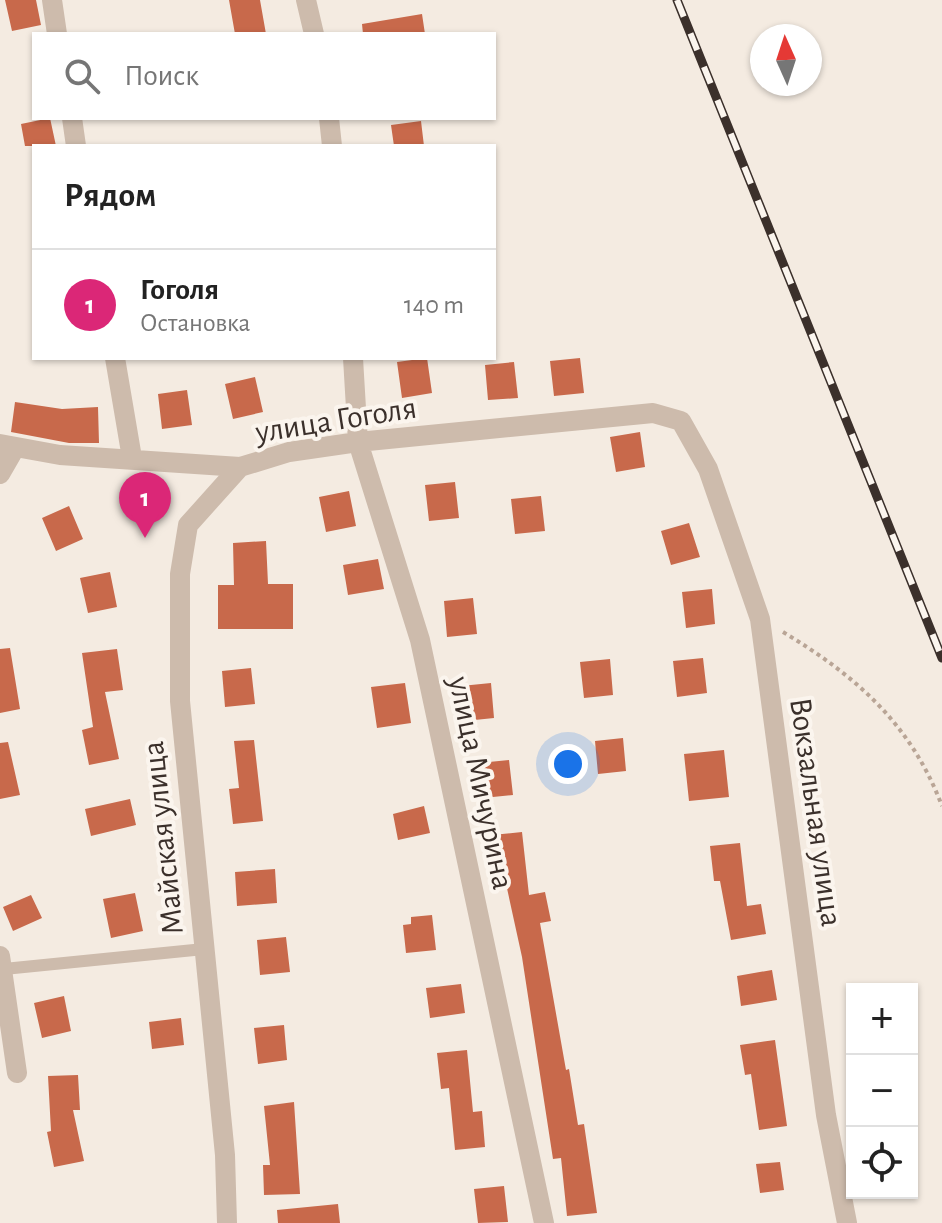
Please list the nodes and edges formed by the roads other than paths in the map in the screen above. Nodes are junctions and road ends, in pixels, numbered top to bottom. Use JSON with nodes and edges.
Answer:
{"nodes":[{"id":1,"x":52,"y":0,"type":"edge"},
{"id":2,"x":306,"y":0,"type":"edge"},
{"id":3,"x":57,"y":32,"type":"edge"},
{"id":4,"x":314,"y":32,"type":"edge"},
{"id":5,"x":72,"y":120,"type":"edge"},
{"id":6,"x":329,"y":120,"type":"edge"},
{"id":7,"x":76,"y":144,"type":"edge"},
{"id":8,"x":332,"y":144,"type":"edge"},
{"id":9,"x":115,"y":360,"type":"edge"},
{"id":10,"x":353,"y":360,"type":"edge"},
{"id":11,"x":681,"y":421,"type":"joint"},
{"id":12,"x":358,"y":442,"type":"junction"},
{"id":13,"x":8,"y":446,"type":"edge"},
{"id":14,"x":132,"y":458,"type":"junction"},
{"id":15,"x":240,"y":467,"type":"junction"},
{"id":16,"x":0,"y":474,"type":"edge"},
{"id":17,"x":204,"y":949,"type":"junction"},
{"id":18,"x":2,"y":963,"type":"edge"},
{"id":19,"x":17,"y":1073,"type":"dead end"},
{"id":20,"x":227,"y":1223,"type":"edge"},
{"id":21,"x":544,"y":1223,"type":"edge"},
{"id":22,"x":847,"y":1223,"type":"edge"}],
"edges":[{"from":1,"to":3,"type":"street"},
{"from":2,"to":4,"type":"street"},
{"from":5,"to":7,"type":"street"},
{"from":6,"to":8,"type":"street"},
{"from":9,"to":14,"type":"street"},
{"from":10,"to":12,"type":"street","name":"улица Мичурина"},
{"from":11,"to":12,"type":"street","name":"улица Гоголя"},
{"from":11,"to":22,"type":"street","name":"Вокзальная улица"},
{"from":12,"to":15,"type":"street","name":"улица Гоголя"},
{"from":12,"to":21,"type":"street","name":"улица Мичурина"},
{"from":13,"to":14,"type":"street","name":"улица Гоголя"},
{"from":13,"to":16,"type":"street"},
{"from":14,"to":15,"type":"street","name":"улица Гоголя"},
{"from":15,"to":17,"type":"street","name":"Майская улица"},
{"from":17,"to":18,"type":"lane"},
{"from":17,"to":20,"type":"street","name":"Майская улица"},
{"from":18,"to":19,"type":"street"}]}
